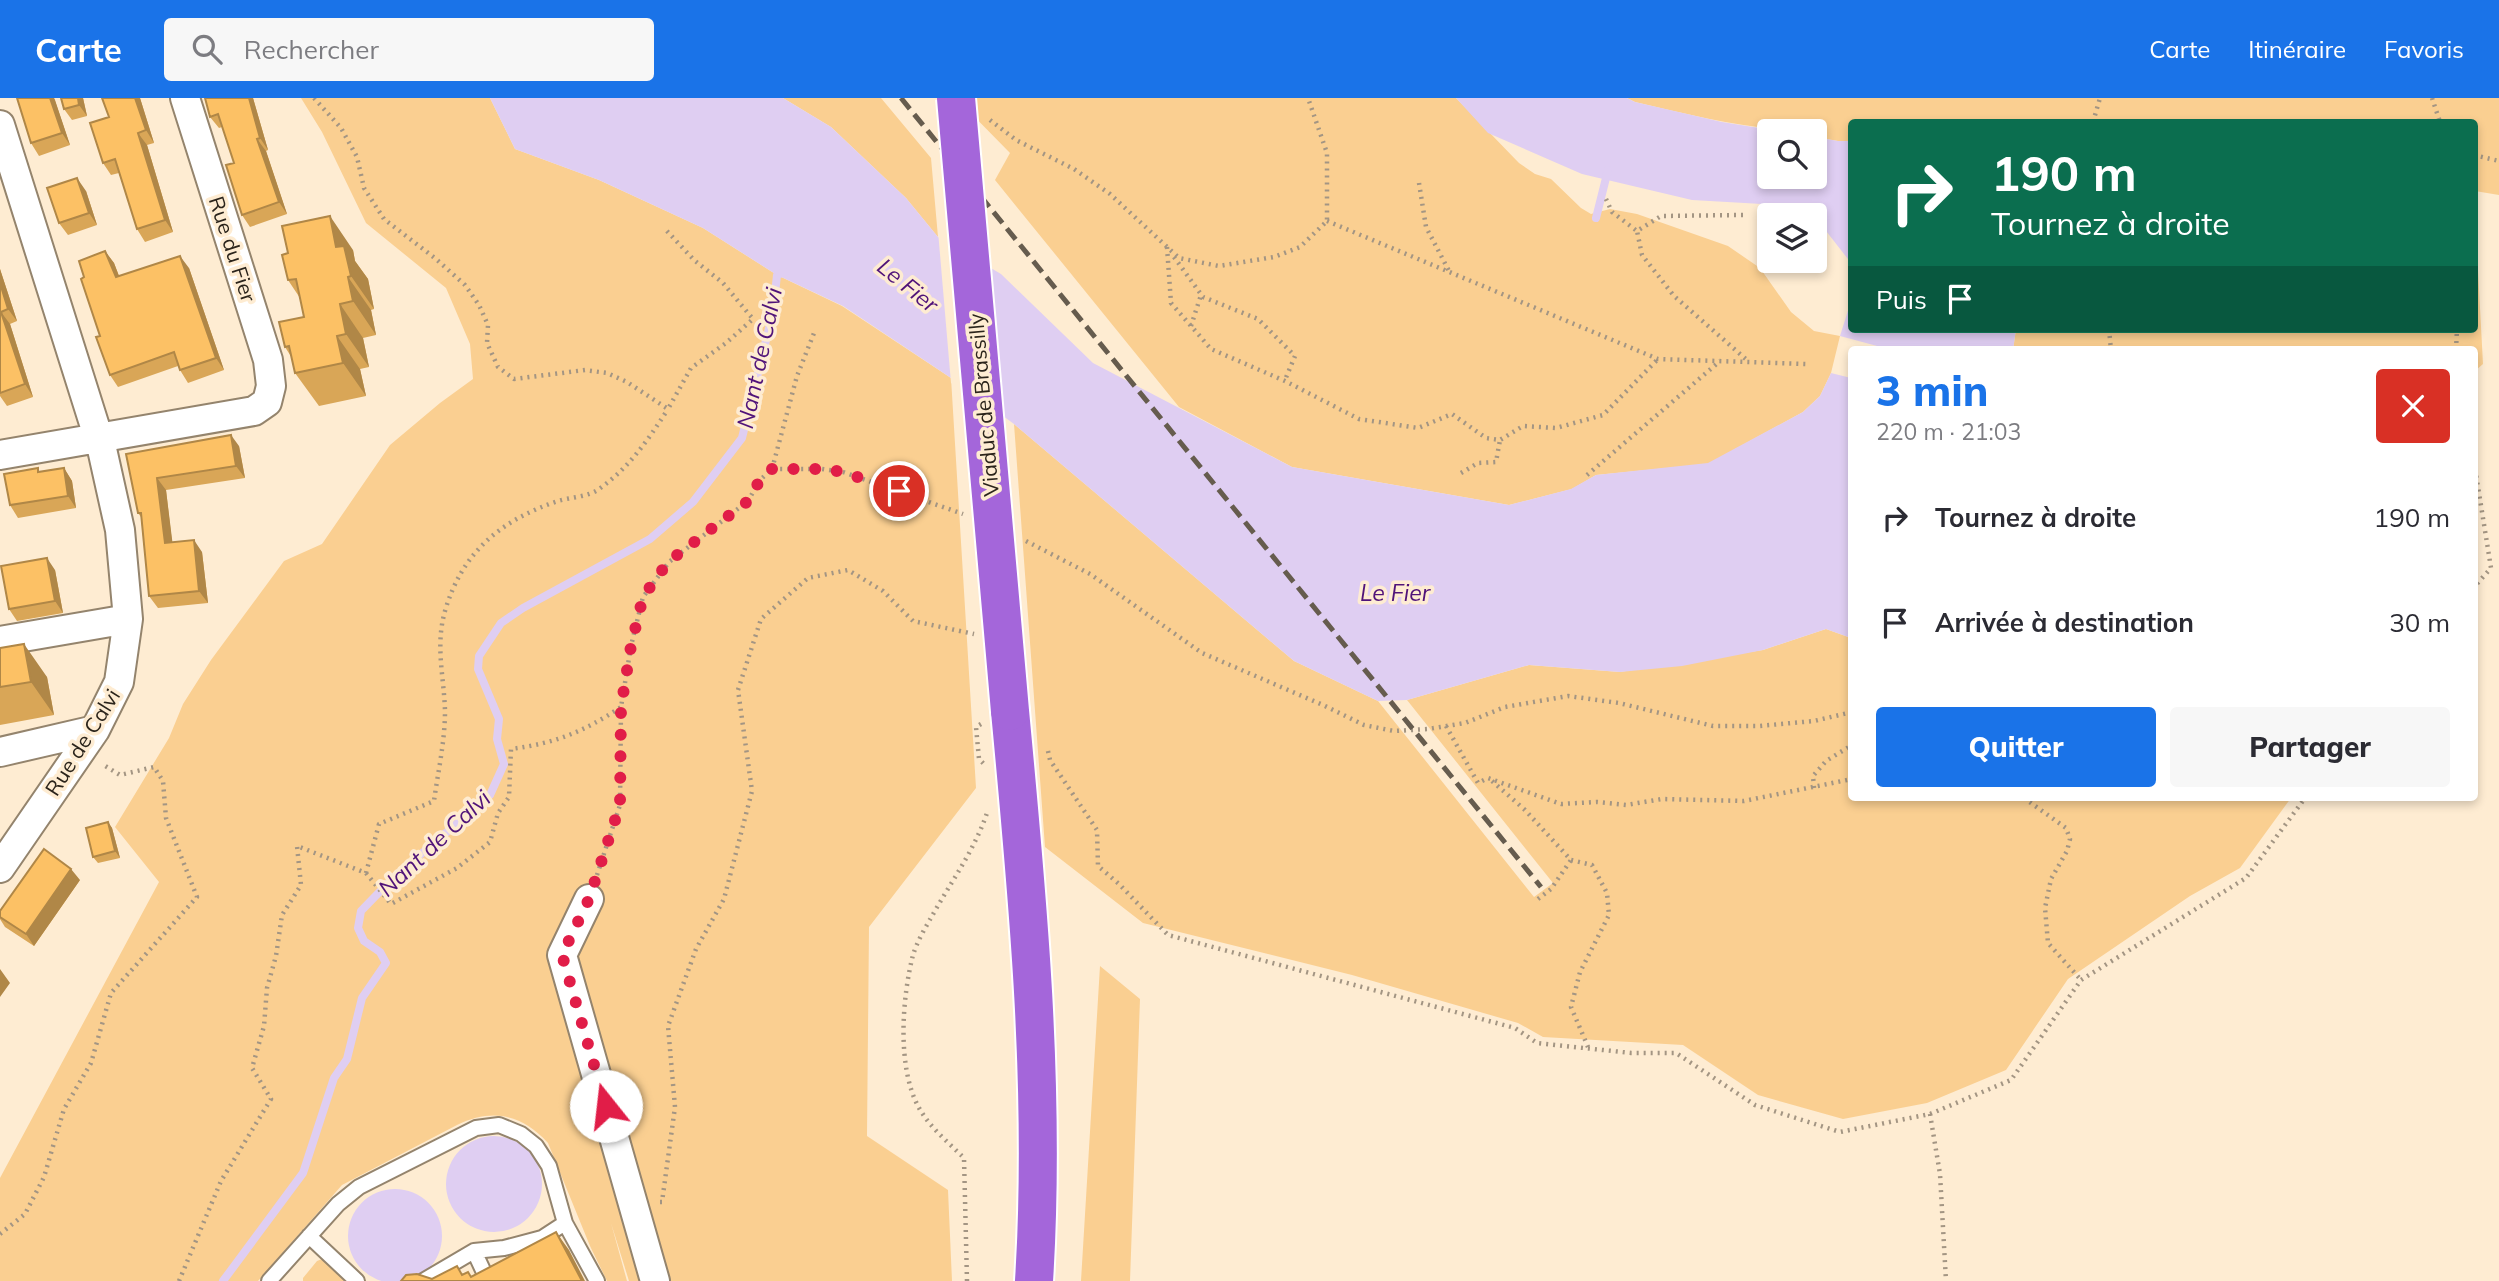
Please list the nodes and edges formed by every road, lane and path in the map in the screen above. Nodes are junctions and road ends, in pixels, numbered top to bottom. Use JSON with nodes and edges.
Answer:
{"nodes":[{"id":1,"x":185,"y":98,"type":"edge"},
{"id":2,"x":314,"y":98,"type":"edge"},
{"id":3,"x":1308,"y":98,"type":"edge"},
{"id":4,"x":2100,"y":98,"type":"edge"},
{"id":5,"x":2432,"y":98,"type":"edge"},
{"id":6,"x":970,"y":107,"type":"edge"},
{"id":7,"x":2095,"y":119,"type":"edge"},
{"id":8,"x":2439,"y":119,"type":"edge"},
{"id":9,"x":0,"y":125,"type":"edge"},
{"id":10,"x":2478,"y":156,"type":"edge"},
{"id":11,"x":2499,"y":161,"type":"edge"},
{"id":12,"x":1419,"y":183,"type":"dead end"},
{"id":13,"x":1606,"y":198,"type":"dead end"},
{"id":14,"x":1743,"y":215,"type":"dead end"},
{"id":15,"x":1326,"y":221,"type":"junction"},
{"id":16,"x":666,"y":230,"type":"dead end"},
{"id":17,"x":1637,"y":231,"type":"junction"},
{"id":18,"x":1167,"y":247,"type":"junction"},
{"id":19,"x":1449,"y":272,"type":"junction"},
{"id":20,"x":1201,"y":294,"type":"junction"},
{"id":21,"x":1191,"y":326,"type":"junction"},
{"id":22,"x":814,"y":333,"type":"dead end"},
{"id":23,"x":1658,"y":359,"type":"junction"},
{"id":24,"x":1721,"y":361,"type":"junction"},
{"id":25,"x":1749,"y":362,"type":"junction"},
{"id":26,"x":1806,"y":364,"type":"dead end"},
{"id":27,"x":1285,"y":381,"type":"junction"},
{"id":28,"x":667,"y":409,"type":"junction"},
{"id":29,"x":99,"y":438,"type":"junction"},
{"id":30,"x":1500,"y":440,"type":"junction"},
{"id":31,"x":0,"y":455,"type":"edge"},
{"id":32,"x":772,"y":469,"type":"junction"},
{"id":33,"x":1461,"y":473,"type":"dead end"},
{"id":34,"x":1587,"y":475,"type":"dead end"},
{"id":35,"x":2478,"y":487,"type":"edge"},
{"id":36,"x":973,"y":519,"type":"dead end"},
{"id":37,"x":1021,"y":538,"type":"dead end"},
{"id":38,"x":2478,"y":583,"type":"edge"},
{"id":39,"x":128,"y":619,"type":"junction"},
{"id":40,"x":976,"y":634,"type":"dead end"},
{"id":41,"x":0,"y":641,"type":"edge"},
{"id":42,"x":621,"y":707,"type":"junction"},
{"id":43,"x":1848,"y":713,"type":"edge"},
{"id":44,"x":1446,"y":726,"type":"junction"},
{"id":45,"x":88,"y":740,"type":"junction"},
{"id":46,"x":1046,"y":747,"type":"dead end"},
{"id":47,"x":1848,"y":747,"type":"edge"},
{"id":48,"x":0,"y":752,"type":"edge"},
{"id":49,"x":1488,"y":778,"type":"junction"},
{"id":50,"x":1848,"y":780,"type":"edge"},
{"id":51,"x":1814,"y":788,"type":"junction"},
{"id":52,"x":2028,"y":801,"type":"edge"},
{"id":53,"x":2303,"y":801,"type":"edge"},
{"id":54,"x":990,"y":804,"type":"dead end"},
{"id":55,"x":1571,"y":860,"type":"junction"},
{"id":56,"x":0,"y":868,"type":"edge"},
{"id":57,"x":366,"y":873,"type":"junction"},
{"id":58,"x":589,"y":899,"type":"joint"},
{"id":59,"x":1538,"y":899,"type":"dead end"},
{"id":60,"x":2081,"y":980,"type":"junction"},
{"id":61,"x":1589,"y":1048,"type":"junction"},
{"id":62,"x":1930,"y":1114,"type":"junction"},
{"id":63,"x":662,"y":1202,"type":"dead end"},
{"id":64,"x":565,"y":1223,"type":"junction"},
{"id":65,"x":0,"y":1234,"type":"edge"},
{"id":66,"x":309,"y":1236,"type":"junction"},
{"id":67,"x":474,"y":1251,"type":"junction"},
{"id":68,"x":179,"y":1281,"type":"edge"},
{"id":69,"x":268,"y":1281,"type":"edge"},
{"id":70,"x":357,"y":1281,"type":"edge"},
{"id":71,"x":423,"y":1281,"type":"edge"},
{"id":72,"x":488,"y":1281,"type":"edge"},
{"id":73,"x":597,"y":1281,"type":"edge"},
{"id":74,"x":655,"y":1281,"type":"edge"},
{"id":75,"x":967,"y":1281,"type":"edge"},
{"id":76,"x":1034,"y":1281,"type":"edge"},
{"id":77,"x":1946,"y":1281,"type":"edge"}],
"edges":[{"from":1,"to":29,"type":"street","name":"Rue du Fier"},
{"from":2,"to":28,"type":"path"},
{"from":3,"to":15,"type":"path"},
{"from":4,"to":7,"type":"path"},
{"from":5,"to":8,"type":"path"},
{"from":6,"to":18,"type":"path"},
{"from":6,"to":76,"type":"highway","name":"Viaduc de Brassilly","bridge":true},
{"from":9,"to":29,"type":"street","name":"Rue de Calvi"},
{"from":10,"to":11,"type":"path"},
{"from":12,"to":19,"type":"path"},
{"from":13,"to":17,"type":"path"},
{"from":14,"to":17,"type":"path"},
{"from":15,"to":18,"type":"path"},
{"from":15,"to":19,"type":"path"},
{"from":16,"to":28,"type":"path"},
{"from":17,"to":25,"type":"path"},
{"from":18,"to":20,"type":"path"},
{"from":18,"to":21,"type":"path"},
{"from":19,"to":23,"type":"path"},
{"from":20,"to":21,"type":"path"},
{"from":20,"to":27,"type":"path"},
{"from":21,"to":27,"type":"path"},
{"from":22,"to":32,"type":"path"},
{"from":23,"to":24,"type":"path"},
{"from":23,"to":30,"type":"path"},
{"from":24,"to":25,"type":"path"},
{"from":24,"to":34,"type":"path"},
{"from":25,"to":26,"type":"path"},
{"from":27,"to":30,"type":"path"},
{"from":28,"to":57,"type":"path"},
{"from":29,"to":31,"type":"street"},
{"from":29,"to":39,"type":"street","name":"Rue de Calvi"},
{"from":30,"to":33,"type":"path"},
{"from":32,"to":36,"type":"path"},
{"from":32,"to":42,"type":"path"},
{"from":35,"to":38,"type":"path"},
{"from":37,"to":44,"type":"path"},
{"from":39,"to":41,"type":"street"},
{"from":39,"to":45,"type":"street","name":"Rue de Calvi"},
{"from":40,"to":63,"type":"path"},
{"from":42,"to":57,"type":"path"},
{"from":42,"to":58,"type":"path"},
{"from":43,"to":44,"type":"path"},
{"from":44,"to":49,"type":"path"},
{"from":45,"to":48,"type":"street"},
{"from":45,"to":56,"type":"street","name":"Rue de Calvi"},
{"from":45,"to":65,"type":"path"},
{"from":46,"to":61,"type":"path"},
{"from":47,"to":51,"type":"path"},
{"from":49,"to":51,"type":"path"},
{"from":49,"to":55,"type":"path"},
{"from":50,"to":51,"type":"path"},
{"from":52,"to":60,"type":"path"},
{"from":53,"to":60,"type":"path"},
{"from":54,"to":75,"type":"path"},
{"from":55,"to":59,"type":"path"},
{"from":55,"to":61,"type":"path"},
{"from":57,"to":68,"type":"path"},
{"from":58,"to":74,"type":"street"},
{"from":60,"to":62,"type":"path"},
{"from":61,"to":62,"type":"path"},
{"from":62,"to":77,"type":"path"},
{"from":64,"to":66,"type":"lane"},
{"from":64,"to":67,"type":"lane"},
{"from":64,"to":73,"type":"lane"},
{"from":66,"to":69,"type":"lane"},
{"from":66,"to":70,"type":"lane"},
{"from":67,"to":71,"type":"lane"},
{"from":67,"to":72,"type":"lane"}]}
